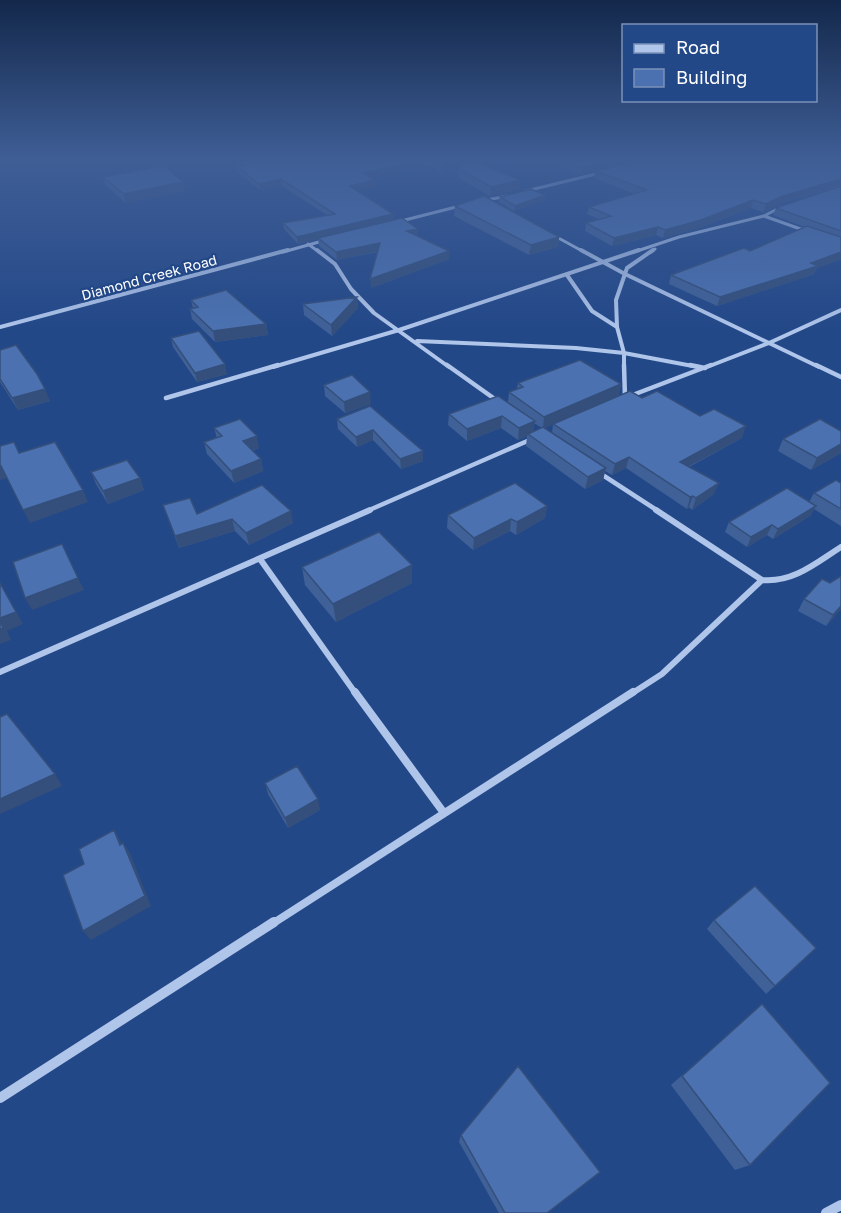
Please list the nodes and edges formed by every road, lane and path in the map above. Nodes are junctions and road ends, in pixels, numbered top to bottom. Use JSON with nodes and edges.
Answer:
{"nodes":[{"id":1,"x":418,"y":217,"type":"edge"},
{"id":2,"x":762,"y":217,"type":"edge"},
{"id":3,"x":766,"y":217,"type":"edge"},
{"id":4,"x":396,"y":222,"type":"edge"},
{"id":5,"x":544,"y":231,"type":"edge"},
{"id":6,"x":808,"y":232,"type":"edge"},
{"id":7,"x":679,"y":237,"type":"junction"},
{"id":8,"x":330,"y":239,"type":"edge"},
{"id":9,"x":308,"y":244,"type":"junction"},
{"id":10,"x":605,"y":262,"type":"junction"},
{"id":11,"x":625,"y":274,"type":"junction"},
{"id":12,"x":567,"y":275,"type":"junction"},
{"id":13,"x":841,"y":310,"type":"edge"},
{"id":14,"x":0,"y":327,"type":"edge"},
{"id":15,"x":617,"y":327,"type":"junction"},
{"id":16,"x":399,"y":330,"type":"junction"},
{"id":17,"x":416,"y":341,"type":"junction"},
{"id":18,"x":769,"y":343,"type":"junction"},
{"id":19,"x":624,"y":353,"type":"junction"},
{"id":20,"x":706,"y":368,"type":"junction"},
{"id":21,"x":841,"y":377,"type":"edge"},
{"id":22,"x":166,"y":398,"type":"dead end"},
{"id":23,"x":625,"y":398,"type":"junction"},
{"id":24,"x":615,"y":403,"type":"edge"},
{"id":25,"x":505,"y":406,"type":"edge"},
{"id":26,"x":542,"y":434,"type":"edge"},
{"id":27,"x":590,"y":466,"type":"edge"},
{"id":28,"x":841,"y":547,"type":"edge"},
{"id":29,"x":260,"y":559,"type":"junction"},
{"id":30,"x":762,"y":580,"type":"junction"},
{"id":31,"x":0,"y":672,"type":"edge"},
{"id":32,"x":444,"y":813,"type":"junction"},
{"id":33,"x":0,"y":1098,"type":"edge"},
{"id":34,"x":841,"y":1205,"type":"edge"},
{"id":35,"x":826,"y":1213,"type":"edge"}],
"edges":[{"from":1,"to":4,"type":"street"},
{"from":2,"to":7,"type":"street"},
{"from":3,"to":6,"type":"street"},
{"from":5,"to":10,"type":"street"},
{"from":7,"to":10,"type":"street"},
{"from":7,"to":11,"type":"street"},
{"from":8,"to":9,"type":"street","name":"Diamond Creek Road"},
{"from":9,"to":14,"type":"street","name":"Diamond Creek Road"},
{"from":9,"to":16,"type":"street"},
{"from":10,"to":11,"type":"street"},
{"from":10,"to":12,"type":"street"},
{"from":11,"to":15,"type":"street"},
{"from":11,"to":18,"type":"street"},
{"from":12,"to":15,"type":"street"},
{"from":12,"to":16,"type":"street"},
{"from":13,"to":18,"type":"street"},
{"from":15,"to":19,"type":"street"},
{"from":16,"to":17,"type":"street"},
{"from":16,"to":22,"type":"street"},
{"from":17,"to":19,"type":"street"},
{"from":17,"to":25,"type":"street"},
{"from":18,"to":20,"type":"street"},
{"from":18,"to":21,"type":"street"},
{"from":19,"to":20,"type":"street"},
{"from":19,"to":23,"type":"street"},
{"from":20,"to":23,"type":"street"},
{"from":23,"to":24,"type":"street"},
{"from":26,"to":29,"type":"street"},
{"from":27,"to":30,"type":"street"},
{"from":28,"to":30,"type":"street"},
{"from":29,"to":31,"type":"street"},
{"from":29,"to":32,"type":"street"},
{"from":30,"to":32,"type":"street"},
{"from":32,"to":33,"type":"street"},
{"from":34,"to":35,"type":"street"}]}
